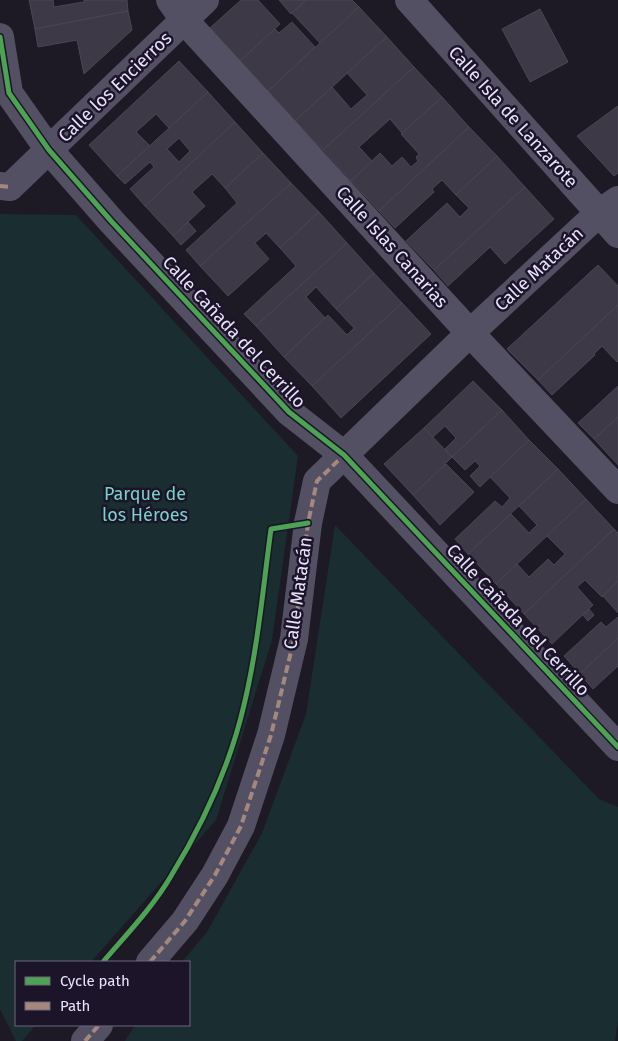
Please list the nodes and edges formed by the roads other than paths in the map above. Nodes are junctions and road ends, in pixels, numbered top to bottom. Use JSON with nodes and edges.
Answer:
{"nodes":[{"id":1,"x":205,"y":0,"type":"edge"},
{"id":2,"x":409,"y":0,"type":"edge"},
{"id":3,"x":177,"y":10,"type":"edge"},
{"id":4,"x":0,"y":37,"type":"edge"},
{"id":5,"x":49,"y":150,"type":"junction"},
{"id":6,"x":0,"y":186,"type":"edge"},
{"id":7,"x":608,"y":207,"type":"edge"},
{"id":8,"x":618,"y":234,"type":"edge"},
{"id":9,"x":470,"y":333,"type":"junction"},
{"id":10,"x":344,"y":455,"type":"junction"},
{"id":11,"x":618,"y":490,"type":"edge"},
{"id":12,"x":618,"y":747,"type":"edge"},
{"id":13,"x":151,"y":961,"type":"edge"},
{"id":14,"x":98,"y":1026,"type":"edge"},
{"id":15,"x":85,"y":1041,"type":"edge"}],
"edges":[{"from":1,"to":3,"type":"street","name":"Calle los Encierros"},
{"from":2,"to":7,"type":"street","name":"Calle Isla de Lanzarote"},
{"from":3,"to":5,"type":"street","name":"Calle los Encierros"},
{"from":3,"to":9,"type":"street","name":"Calle Islas Canarias"},
{"from":4,"to":5,"type":"street","name":"Calle Cañada del Cerrillo"},
{"from":5,"to":6,"type":"street","name":"Calle los Encierros"},
{"from":5,"to":10,"type":"street","name":"Calle Cañada del Cerrillo"},
{"from":7,"to":8,"type":"street","name":"Calle Isla de Lanzarote"},
{"from":7,"to":9,"type":"street","name":"Calle Matacán"},
{"from":9,"to":10,"type":"street","name":"Calle Matacán"},
{"from":9,"to":11,"type":"street","name":"Calle Islas Canarias"},
{"from":10,"to":12,"type":"street","name":"Calle Cañada del Cerrillo"},
{"from":10,"to":13,"type":"street","name":"Calle Matacán"},
{"from":14,"to":15,"type":"street"}]}
